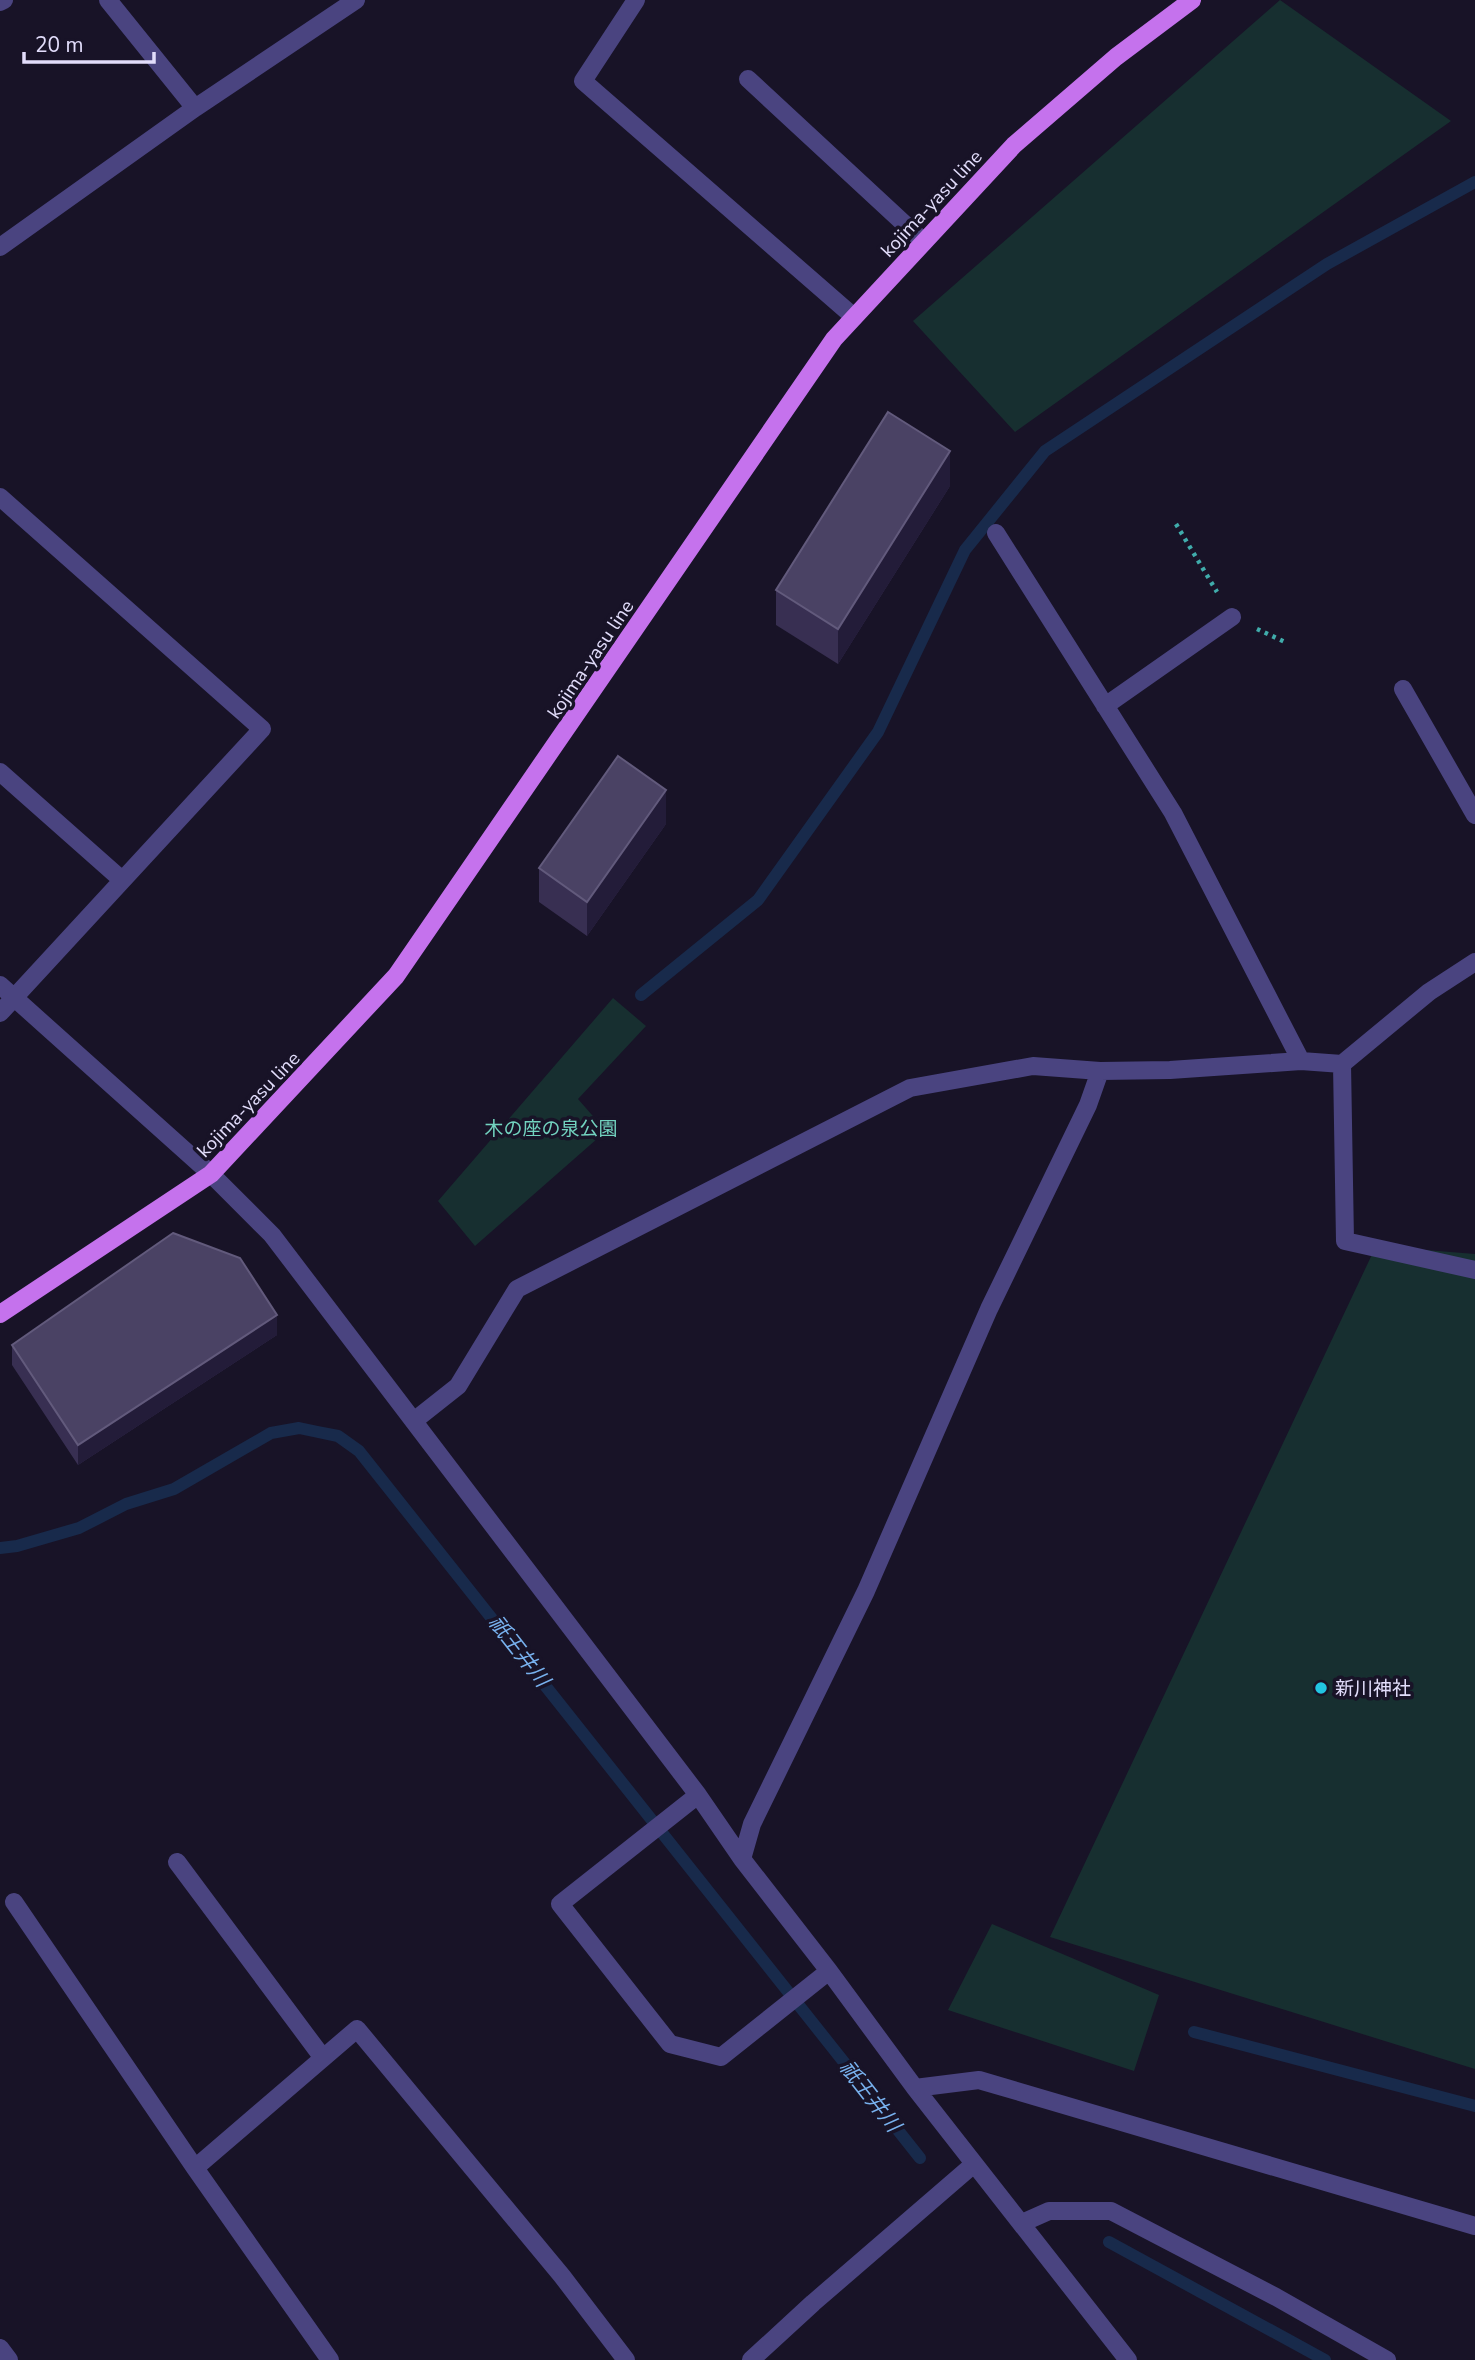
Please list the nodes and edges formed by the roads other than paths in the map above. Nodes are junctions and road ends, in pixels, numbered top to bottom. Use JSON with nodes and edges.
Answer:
{"nodes":[{"id":1,"x":108,"y":0,"type":"edge"},
{"id":2,"x":356,"y":0,"type":"edge"},
{"id":3,"x":636,"y":0,"type":"edge"},
{"id":4,"x":1192,"y":0,"type":"edge"},
{"id":5,"x":748,"y":79,"type":"dead end"},
{"id":6,"x":195,"y":108,"type":"junction"},
{"id":7,"x":924,"y":242,"type":"junction"},
{"id":8,"x":0,"y":247,"type":"edge"},
{"id":9,"x":854,"y":317,"type":"junction"},
{"id":10,"x":0,"y":496,"type":"edge"},
{"id":11,"x":996,"y":533,"type":"dead end"},
{"id":12,"x":1232,"y":617,"type":"dead end"},
{"id":13,"x":1403,"y":689,"type":"dead end"},
{"id":14,"x":1105,"y":706,"type":"junction"},
{"id":15,"x":0,"y":772,"type":"edge"},
{"id":16,"x":1475,"y":815,"type":"edge"},
{"id":17,"x":122,"y":880,"type":"junction"},
{"id":18,"x":1475,"y":962,"type":"edge"},
{"id":19,"x":0,"y":985,"type":"edge"},
{"id":20,"x":14,"y":998,"type":"junction"},
{"id":21,"x":0,"y":1013,"type":"edge"},
{"id":22,"x":1301,"y":1060,"type":"junction"},
{"id":23,"x":1342,"y":1065,"type":"junction"},
{"id":24,"x":1100,"y":1071,"type":"junction"},
{"id":25,"x":211,"y":1174,"type":"junction"},
{"id":26,"x":1475,"y":1270,"type":"edge"},
{"id":27,"x":0,"y":1314,"type":"edge"},
{"id":28,"x":415,"y":1420,"type":"junction"},
{"id":29,"x":698,"y":1795,"type":"junction"},
{"id":30,"x":742,"y":1859,"type":"junction"},
{"id":31,"x":177,"y":1862,"type":"dead end"},
{"id":32,"x":14,"y":1902,"type":"dead end"},
{"id":33,"x":829,"y":1971,"type":"junction"},
{"id":34,"x":323,"y":2058,"type":"junction"},
{"id":35,"x":915,"y":2088,"type":"junction"},
{"id":36,"x":974,"y":2164,"type":"junction"},
{"id":37,"x":195,"y":2168,"type":"junction"},
{"id":38,"x":1022,"y":2223,"type":"junction"},
{"id":39,"x":1475,"y":2227,"type":"edge"},
{"id":40,"x":0,"y":2348,"type":"edge"},
{"id":41,"x":9,"y":2360,"type":"edge"},
{"id":42,"x":330,"y":2360,"type":"edge"},
{"id":43,"x":626,"y":2360,"type":"edge"},
{"id":44,"x":751,"y":2360,"type":"edge"},
{"id":45,"x":1128,"y":2360,"type":"edge"},
{"id":46,"x":1387,"y":2360,"type":"edge"}],
"edges":[{"from":1,"to":6,"type":"street"},
{"from":2,"to":6,"type":"street"},
{"from":3,"to":9,"type":"street"},
{"from":4,"to":7,"type":"main road","name":"kojima-yasu line"},
{"from":5,"to":7,"type":"street"},
{"from":6,"to":8,"type":"street"},
{"from":7,"to":9,"type":"main road","name":"kojima-yasu line"},
{"from":9,"to":25,"type":"main road","name":"kojima-yasu line"},
{"from":10,"to":17,"type":"street"},
{"from":11,"to":14,"type":"street"},
{"from":12,"to":14,"type":"street"},
{"from":13,"to":16,"type":"street"},
{"from":14,"to":22,"type":"street"},
{"from":15,"to":17,"type":"street"},
{"from":17,"to":20,"type":"street"},
{"from":18,"to":23,"type":"street"},
{"from":19,"to":20,"type":"street"},
{"from":20,"to":21,"type":"street"},
{"from":20,"to":25,"type":"street"},
{"from":22,"to":23,"type":"street"},
{"from":22,"to":24,"type":"street"},
{"from":23,"to":26,"type":"street"},
{"from":24,"to":28,"type":"street"},
{"from":24,"to":30,"type":"street"},
{"from":25,"to":27,"type":"main road","name":"kojima-yasu line"},
{"from":25,"to":28,"type":"street"},
{"from":28,"to":29,"type":"street"},
{"from":29,"to":30,"type":"street"},
{"from":29,"to":33,"type":"street"},
{"from":30,"to":33,"type":"street"},
{"from":31,"to":34,"type":"street"},
{"from":32,"to":37,"type":"street"},
{"from":33,"to":35,"type":"street"},
{"from":34,"to":37,"type":"street"},
{"from":34,"to":43,"type":"street"},
{"from":35,"to":36,"type":"street"},
{"from":35,"to":39,"type":"street"},
{"from":36,"to":38,"type":"street"},
{"from":36,"to":44,"type":"street"},
{"from":37,"to":42,"type":"street"},
{"from":38,"to":45,"type":"street"},
{"from":38,"to":46,"type":"street"},
{"from":40,"to":41,"type":"street"}]}
